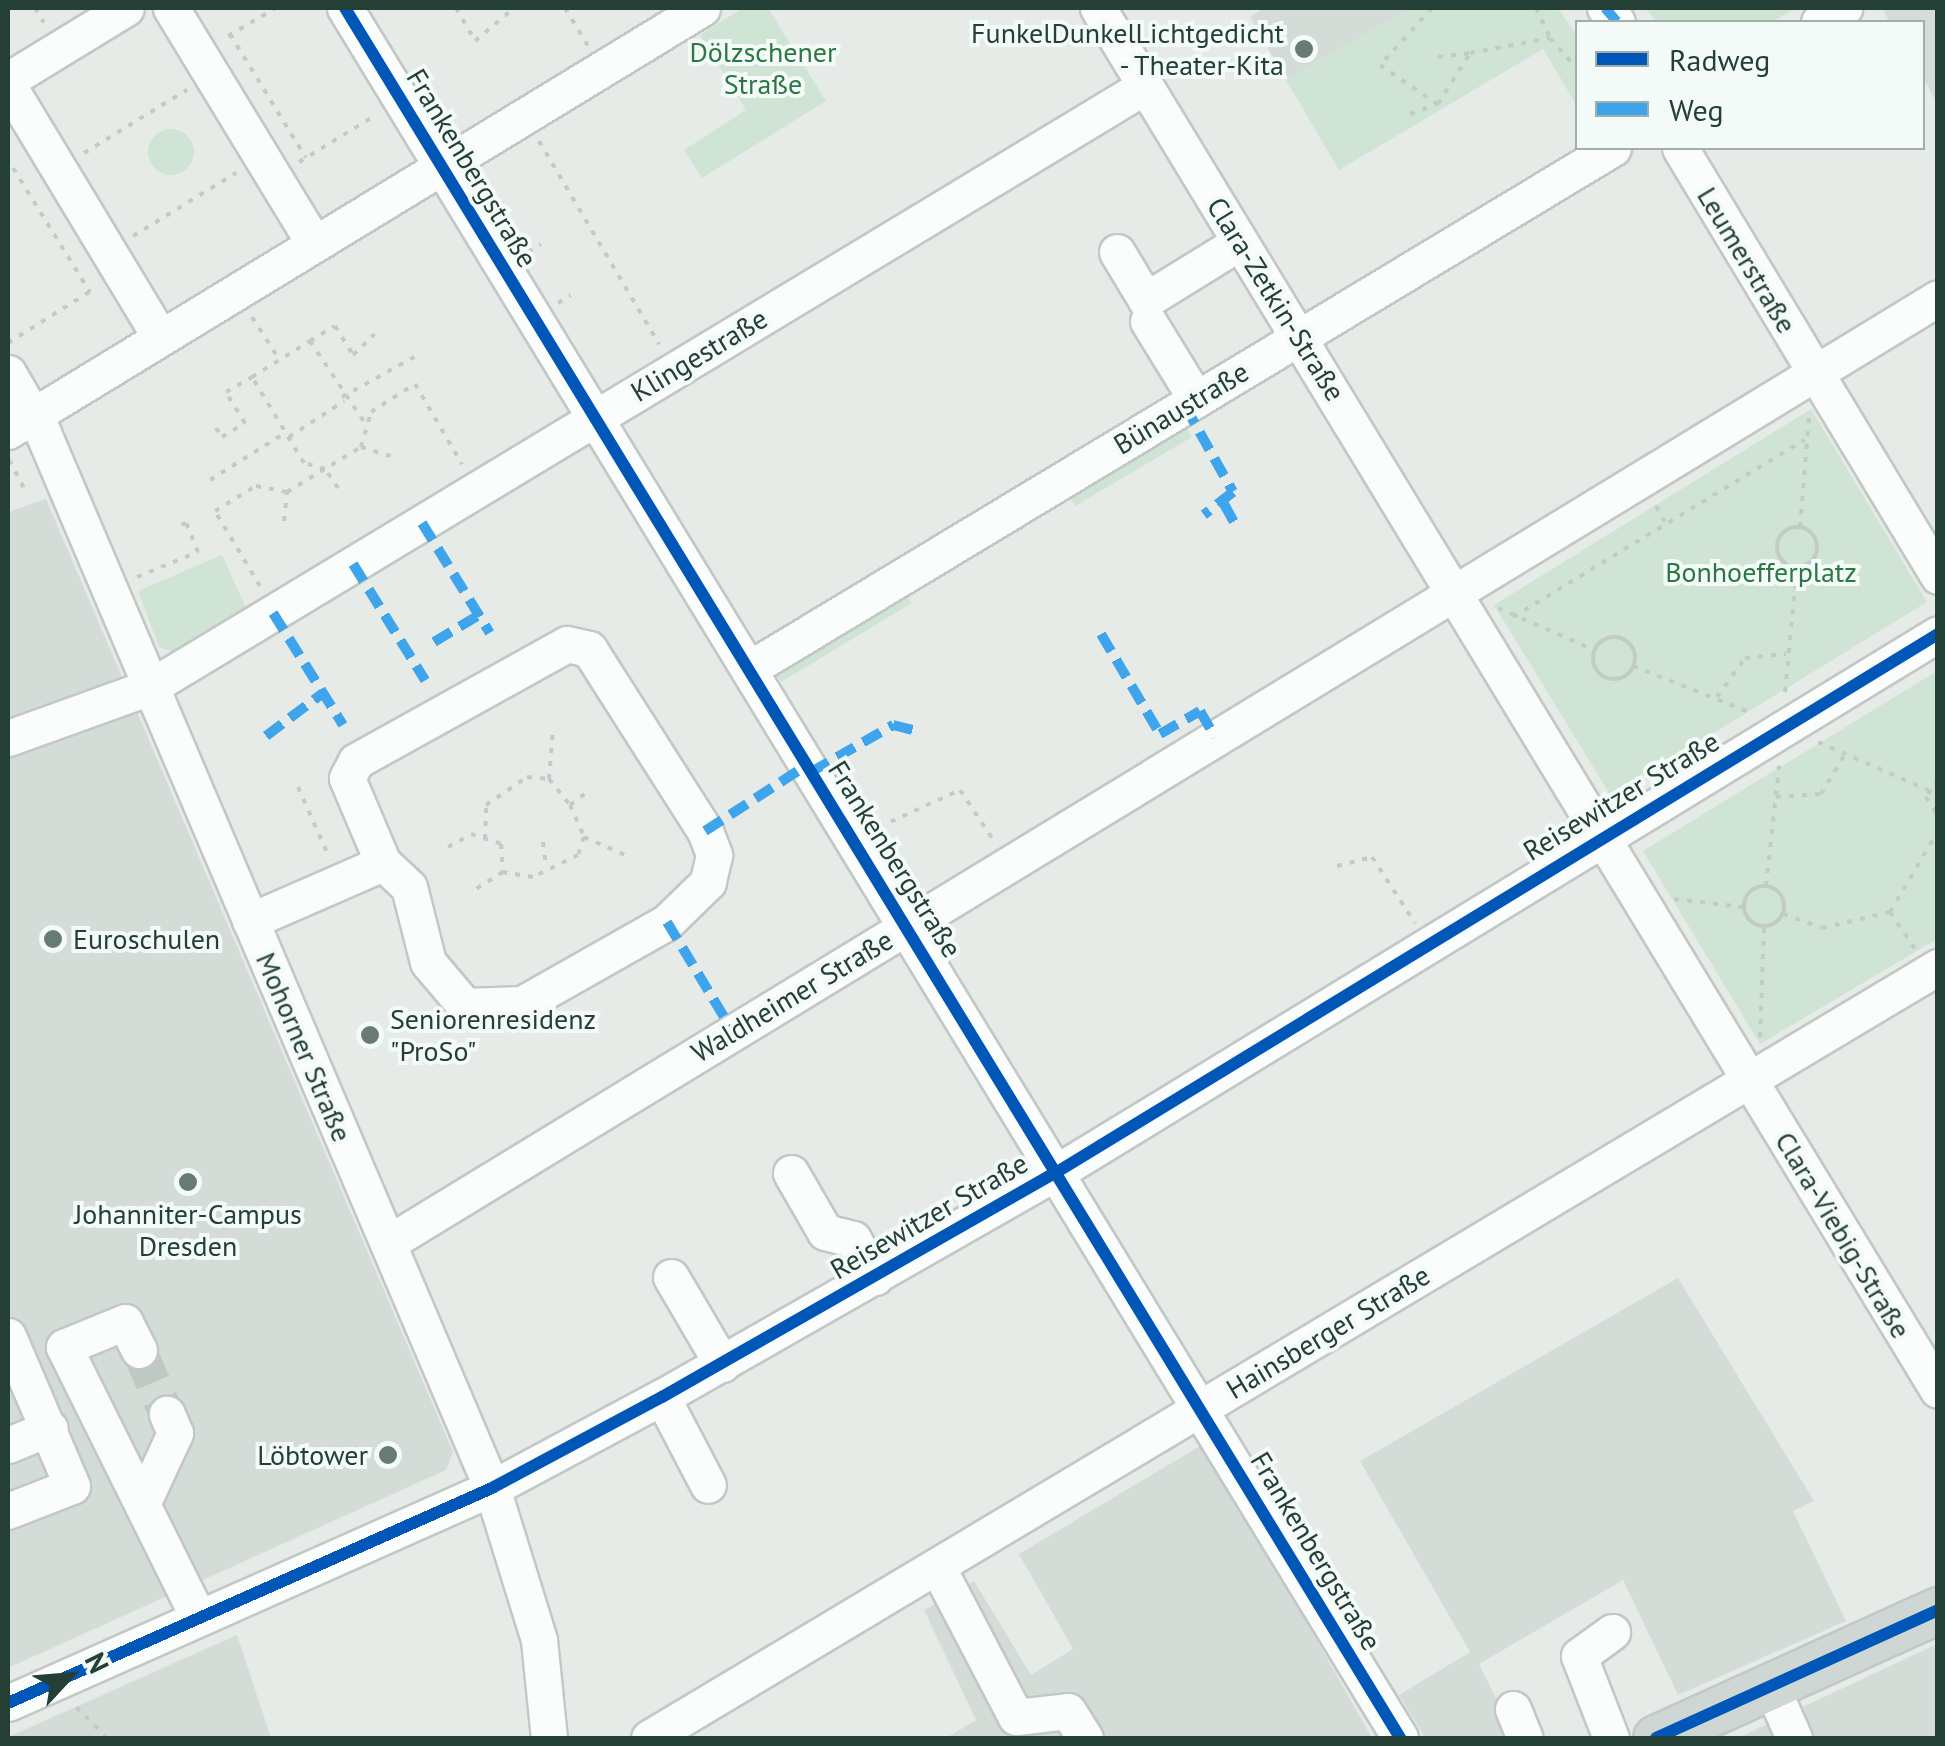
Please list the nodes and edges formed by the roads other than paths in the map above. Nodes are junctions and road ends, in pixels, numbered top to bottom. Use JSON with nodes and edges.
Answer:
{"nodes":[{"id":1,"x":126,"y":8,"type":"edge"},
{"id":2,"x":170,"y":8,"type":"edge"},
{"id":3,"x":345,"y":8,"type":"edge"},
{"id":4,"x":701,"y":8,"type":"edge"},
{"id":5,"x":1098,"y":8,"type":"edge"},
{"id":6,"x":8,"y":82,"type":"edge"},
{"id":7,"x":1145,"y":86,"type":"junction"},
{"id":8,"x":1610,"y":150,"type":"edge"},
{"id":9,"x":1681,"y":150,"type":"edge"},
{"id":10,"x":442,"y":166,"type":"junction"},
{"id":11,"x":1240,"y":242,"type":"junction"},
{"id":12,"x":314,"y":243,"type":"junction"},
{"id":13,"x":1117,"y":252,"type":"dead end"},
{"id":14,"x":1938,"y":298,"type":"edge"},
{"id":15,"x":1148,"y":321,"type":"dead end"},
{"id":16,"x":1300,"y":336,"type":"junction"},
{"id":17,"x":160,"y":337,"type":"junction"},
{"id":18,"x":1814,"y":372,"type":"junction"},
{"id":19,"x":8,"y":373,"type":"edge"},
{"id":20,"x":1196,"y":400,"type":"junction"},
{"id":21,"x":595,"y":418,"type":"junction"},
{"id":22,"x":20,"y":422,"type":"edge"},
{"id":23,"x":1938,"y":576,"type":"edge"},
{"id":24,"x":1453,"y":591,"type":"junction"},
{"id":25,"x":1938,"y":634,"type":"edge"},
{"id":26,"x":749,"y":669,"type":"junction"},
{"id":27,"x":150,"y":687,"type":"junction"},
{"id":28,"x":8,"y":738,"type":"edge"},
{"id":29,"x":1602,"y":836,"type":"junction"},
{"id":30,"x":383,"y":863,"type":"junction"},
{"id":31,"x":250,"y":921,"type":"junction"},
{"id":32,"x":907,"y":926,"type":"junction"},
{"id":33,"x":1933,"y":970,"type":"edge"},
{"id":34,"x":1749,"y":1080,"type":"junction"},
{"id":35,"x":1057,"y":1172,"type":"junction"},
{"id":36,"x":791,"y":1173,"type":"dead end"},
{"id":37,"x":388,"y":1243,"type":"junction"},
{"id":38,"x":671,"y":1277,"type":"dead end"},
{"id":39,"x":875,"y":1277,"type":"junction"},
{"id":40,"x":8,"y":1336,"type":"edge"},
{"id":41,"x":138,"y":1350,"type":"tunnel mouth"},
{"id":42,"x":722,"y":1364,"type":"junction"},
{"id":43,"x":17,"y":1383,"type":"edge"},
{"id":44,"x":1938,"y":1390,"type":"edge"},
{"id":45,"x":662,"y":1397,"type":"junction"},
{"id":46,"x":1200,"y":1409,"type":"junction"},
{"id":47,"x":167,"y":1414,"type":"tunnel mouth"},
{"id":48,"x":50,"y":1428,"type":"junction"},
{"id":49,"x":8,"y":1446,"type":"edge"},
{"id":50,"x":119,"y":1467,"type":"junction"},
{"id":51,"x":708,"y":1485,"type":"dead end"},
{"id":52,"x":72,"y":1486,"type":"junction"},
{"id":53,"x":492,"y":1488,"type":"junction"},
{"id":54,"x":144,"y":1500,"type":"junction"},
{"id":55,"x":8,"y":1511,"type":"edge"},
{"id":56,"x":937,"y":1566,"type":"junction"},
{"id":57,"x":1938,"y":1610,"type":"edge"},
{"id":58,"x":198,"y":1618,"type":"junction"},
{"id":59,"x":1612,"y":1632,"type":"dead end"},
{"id":60,"x":1772,"y":1688,"type":"junction"},
{"id":61,"x":8,"y":1703,"type":"edge"},
{"id":62,"x":1016,"y":1728,"type":"edge"},
{"id":63,"x":549,"y":1738,"type":"edge"},
{"id":64,"x":649,"y":1738,"type":"edge"},
{"id":65,"x":1085,"y":1738,"type":"edge"},
{"id":66,"x":1400,"y":1738,"type":"edge"},
{"id":67,"x":1612,"y":1738,"type":"edge"},
{"id":68,"x":1656,"y":1738,"type":"edge"},
{"id":69,"x":1794,"y":1738,"type":"edge"}],
"edges":[{"from":1,"to":6,"type":"street"},
{"from":2,"to":12,"type":"street"},
{"from":3,"to":10,"type":"street","name":"Frankenbergstraße"},
{"from":4,"to":10,"type":"street"},
{"from":5,"to":7,"type":"street","name":"Clara-Zetkin-Straße"},
{"from":6,"to":17,"type":"street"},
{"from":7,"to":11,"type":"street","name":"Clara-Zetkin-Straße"},
{"from":7,"to":21,"type":"street","name":"Klingestraße"},
{"from":8,"to":16,"type":"street","name":"Bünaustraße"},
{"from":9,"to":18,"type":"street","name":"Leumerstraße"},
{"from":10,"to":12,"type":"street"},
{"from":10,"to":21,"type":"street","name":"Frankenbergstraße"},
{"from":11,"to":13,"type":"street"},
{"from":11,"to":16,"type":"street","name":"Clara-Zetkin-Straße"},
{"from":12,"to":17,"type":"street"},
{"from":14,"to":18,"type":"street"},
{"from":15,"to":20,"type":"street"},
{"from":16,"to":20,"type":"street","name":"Bünaustraße"},
{"from":16,"to":24,"type":"street","name":"Clara-Zetkin-Straße"},
{"from":17,"to":22,"type":"street"},
{"from":18,"to":23,"type":"street"},
{"from":18,"to":24,"type":"street"},
{"from":19,"to":22,"type":"street","name":"Mohorner Straße"},
{"from":20,"to":26,"type":"street","name":"Bünaustraße"},
{"from":21,"to":26,"type":"street","name":"Frankenbergstraße"},
{"from":21,"to":27,"type":"street","name":"Klingestraße"},
{"from":22,"to":27,"type":"street","name":"Mohorner Straße"},
{"from":24,"to":29,"type":"street"},
{"from":24,"to":32,"type":"street","name":"Waldheimer Straße"},
{"from":25,"to":29,"type":"street","name":"Reisewitzer Straße"},
{"from":26,"to":32,"type":"street","name":"Frankenbergstraße"},
{"from":27,"to":28,"type":"street","name":"Klingestraße"},
{"from":27,"to":31,"type":"street","name":"Mohorner Straße"},
{"from":29,"to":34,"type":"street"},
{"from":29,"to":35,"type":"street","name":"Reisewitzer Straße"},
{"from":30,"to":30,"type":"street"},
{"from":30,"to":31,"type":"street"},
{"from":31,"to":37,"type":"street","name":"Mohorner Straße"},
{"from":32,"to":35,"type":"street","name":"Frankenbergstraße"},
{"from":32,"to":37,"type":"street","name":"Waldheimer Straße"},
{"from":33,"to":34,"type":"street"},
{"from":34,"to":44,"type":"street","name":"Clara-Viebig-Straße"},
{"from":34,"to":46,"type":"street","name":"Hainsberger Straße"},
{"from":35,"to":39,"type":"street","name":"Reisewitzer Straße"},
{"from":35,"to":46,"type":"street","name":"Frankenbergstraße"},
{"from":36,"to":39,"type":"street"},
{"from":37,"to":53,"type":"street","name":"Mohorner Straße"},
{"from":38,"to":42,"type":"street"},
{"from":39,"to":42,"type":"street","name":"Reisewitzer Straße"},
{"from":40,"to":43,"type":"street"},
{"from":41,"to":50,"type":"street"},
{"from":42,"to":45,"type":"street","name":"Reisewitzer Straße"},
{"from":43,"to":48,"type":"street"},
{"from":45,"to":51,"type":"street"},
{"from":45,"to":53,"type":"street","name":"Reisewitzer Straße"},
{"from":46,"to":56,"type":"street","name":"Hainsberger Straße"},
{"from":46,"to":66,"type":"street","name":"Frankenbergstraße"},
{"from":47,"to":54,"type":"street"},
{"from":48,"to":49,"type":"street"},
{"from":48,"to":52,"type":"street"},
{"from":50,"to":52,"type":"street"},
{"from":50,"to":54,"type":"street"},
{"from":52,"to":55,"type":"street"},
{"from":53,"to":58,"type":"street","name":"Reisewitzer Straße"},
{"from":53,"to":63,"type":"street","name":"Mohorner Straße"},
{"from":54,"to":58,"type":"street"},
{"from":56,"to":62,"type":"street"},
{"from":56,"to":64,"type":"street","name":"Hainsberger Straße"},
{"from":57,"to":60,"type":"main road"},
{"from":58,"to":61,"type":"street","name":"Reisewitzer Straße"},
{"from":59,"to":67,"type":"street"},
{"from":60,"to":68,"type":"main road"},
{"from":60,"to":69,"type":"street"},
{"from":62,"to":65,"type":"street"}]}
